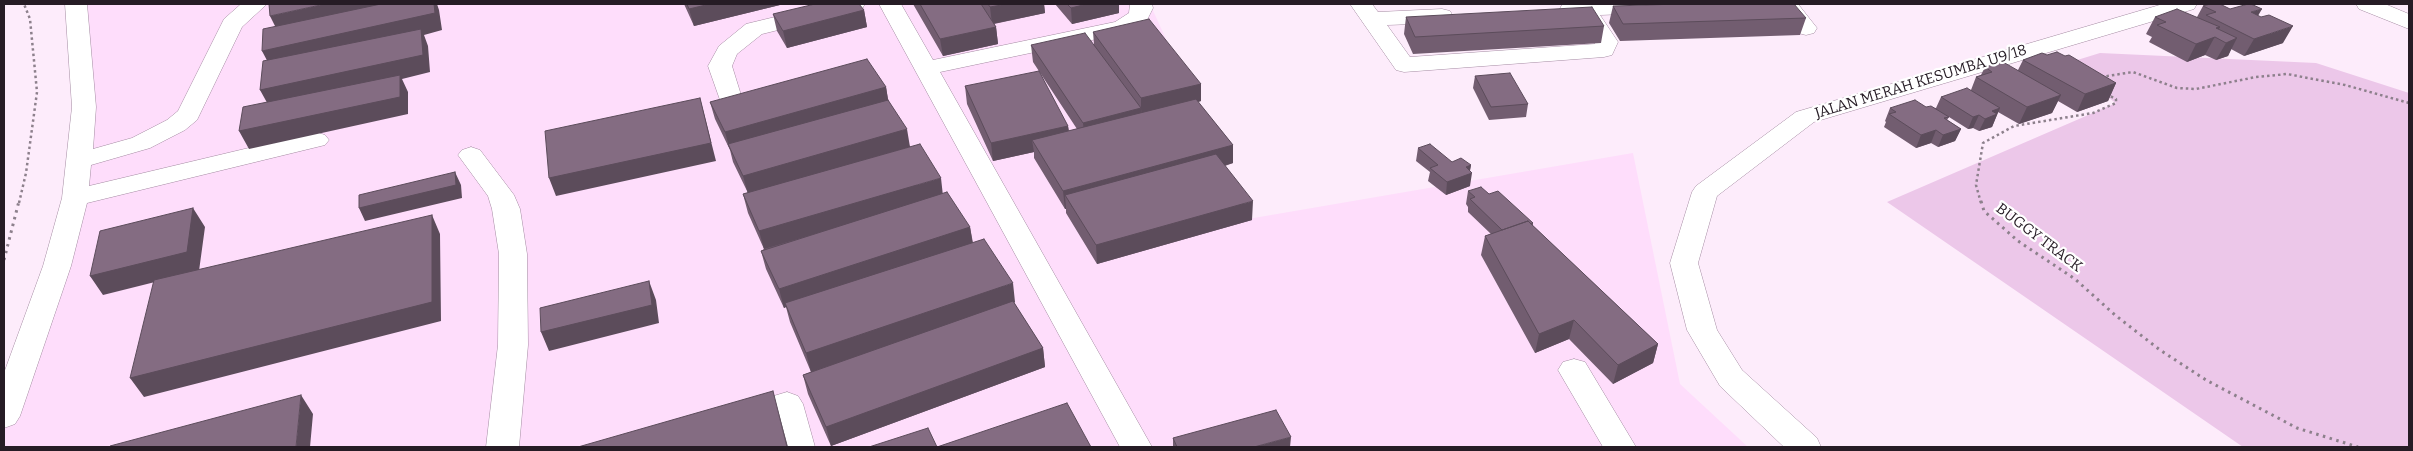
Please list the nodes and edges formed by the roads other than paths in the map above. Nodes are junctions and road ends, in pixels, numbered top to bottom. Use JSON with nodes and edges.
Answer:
{"nodes":[{"id":1,"x":76,"y":4,"type":"edge"},
{"id":2,"x":256,"y":4,"type":"edge"},
{"id":3,"x":854,"y":4,"type":"edge"},
{"id":4,"x":890,"y":4,"type":"edge"},
{"id":5,"x":1140,"y":4,"type":"edge"},
{"id":6,"x":1699,"y":4,"type":"edge"},
{"id":7,"x":1786,"y":4,"type":"edge"},
{"id":8,"x":2186,"y":4,"type":"edge"},
{"id":9,"x":2367,"y":4,"type":"edge"},
{"id":10,"x":1583,"y":7,"type":"edge"},
{"id":11,"x":1546,"y":11,"type":"edge"},
{"id":12,"x":1368,"y":12,"type":"edge"},
{"id":13,"x":1460,"y":15,"type":"edge"},
{"id":14,"x":2409,"y":22,"type":"edge"},
{"id":15,"x":1806,"y":28,"type":"edge"},
{"id":16,"x":926,"y":68,"type":"junction"},
{"id":17,"x":729,"y":95,"type":"edge"},
{"id":18,"x":316,"y":140,"type":"dead end"},
{"id":19,"x":471,"y":155,"type":"dead end"},
{"id":20,"x":78,"y":161,"type":"junction"},
{"id":21,"x":75,"y":198,"type":"junction"},
{"id":22,"x":1574,"y":370,"type":"dead end"},
{"id":23,"x":4,"y":416,"type":"edge"},
{"id":24,"x":712,"y":425,"type":"edge"},
{"id":25,"x":503,"y":447,"type":"edge"},
{"id":26,"x":799,"y":447,"type":"edge"},
{"id":27,"x":1136,"y":447,"type":"edge"},
{"id":28,"x":1620,"y":447,"type":"edge"},
{"id":29,"x":1805,"y":447,"type":"edge"}],
"edges":[{"from":1,"to":20,"type":"street"},
{"from":2,"to":20,"type":"street"},
{"from":3,"to":17,"type":"street"},
{"from":4,"to":16,"type":"street"},
{"from":5,"to":16,"type":"street"},
{"from":6,"to":10,"type":"street"},
{"from":7,"to":15,"type":"street"},
{"from":8,"to":29,"type":"street","name":"JALAN MERAH KESUMBA U9/18"},
{"from":9,"to":14,"type":"street"},
{"from":10,"to":11,"type":"street"},
{"from":10,"to":12,"type":"street"},
{"from":12,"to":13,"type":"street"},
{"from":16,"to":27,"type":"street"},
{"from":18,"to":21,"type":"street"},
{"from":19,"to":25,"type":"street"},
{"from":20,"to":21,"type":"street"},
{"from":21,"to":23,"type":"street"},
{"from":22,"to":28,"type":"street"},
{"from":24,"to":26,"type":"street"}]}
